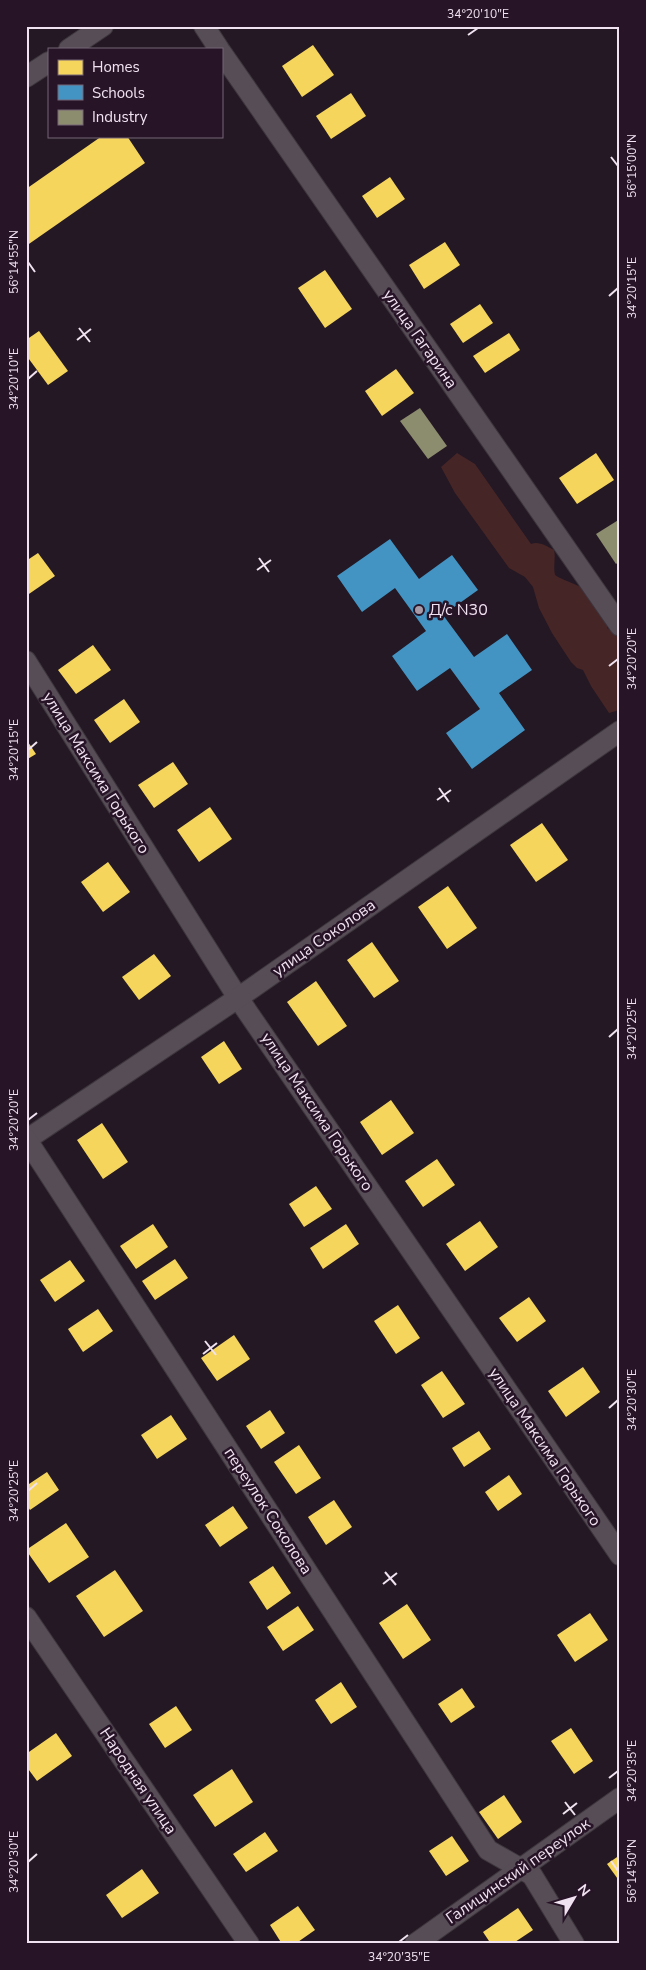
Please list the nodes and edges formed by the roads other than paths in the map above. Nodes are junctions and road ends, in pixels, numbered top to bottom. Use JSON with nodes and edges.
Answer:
{"nodes":[{"id":1,"x":103,"y":26,"type":"edge"},
{"id":2,"x":204,"y":26,"type":"edge"},
{"id":3,"x":70,"y":48,"type":"edge"},
{"id":4,"x":218,"y":48,"type":"edge"},
{"id":5,"x":222,"y":53,"type":"edge"},
{"id":6,"x":48,"y":63,"type":"edge"},
{"id":7,"x":26,"y":77,"type":"edge"},
{"id":8,"x":620,"y":626,"type":"edge"},
{"id":9,"x":26,"y":662,"type":"edge"},
{"id":10,"x":620,"y":731,"type":"edge"},
{"id":11,"x":238,"y":998,"type":"junction"},
{"id":12,"x":27,"y":1140,"type":"edge"},
{"id":13,"x":620,"y":1555,"type":"edge"},
{"id":14,"x":26,"y":1618,"type":"edge"},
{"id":15,"x":620,"y":1798,"type":"edge"},
{"id":16,"x":522,"y":1869,"type":"junction"},
{"id":17,"x":249,"y":1944,"type":"edge"},
{"id":18,"x":415,"y":1944,"type":"edge"},
{"id":19,"x":574,"y":1944,"type":"edge"}],
"edges":[{"from":1,"to":3,"type":"street"},
{"from":2,"to":4,"type":"street"},
{"from":5,"to":8,"type":"street","name":"улица Гагарина"},
{"from":6,"to":7,"type":"street"},
{"from":9,"to":11,"type":"street","name":"улица Максима Горького"},
{"from":10,"to":11,"type":"street","name":"улица Соколова"},
{"from":11,"to":12,"type":"street","name":"улица Соколова"},
{"from":11,"to":13,"type":"street","name":"улица Максима Горького"},
{"from":12,"to":16,"type":"street","name":"переулок Соколова"},
{"from":14,"to":17,"type":"street","name":"Народная улица"},
{"from":15,"to":16,"type":"street","name":"Галицинский переулок"},
{"from":16,"to":18,"type":"street","name":"Галицинский переулок"},
{"from":16,"to":19,"type":"street","name":"переулок Соколова"}]}
